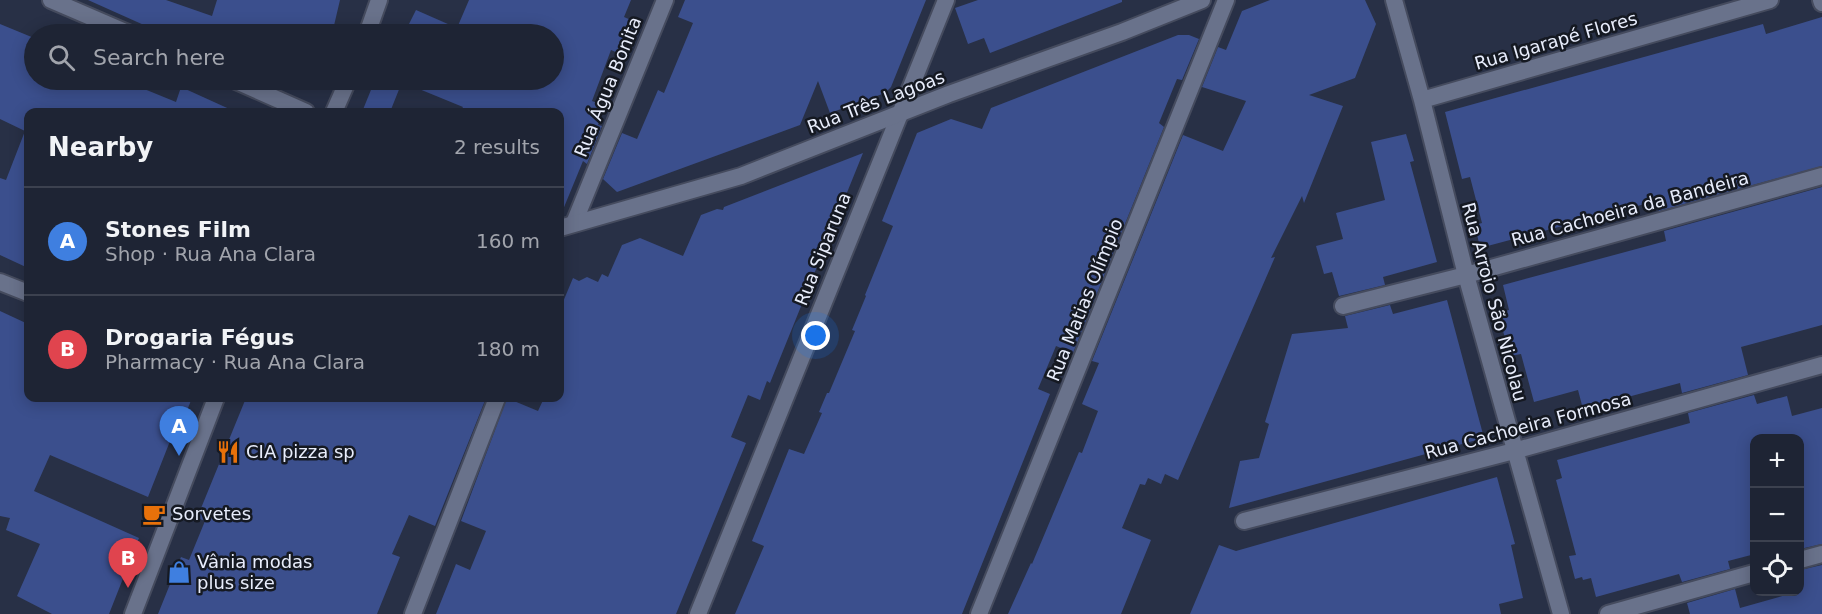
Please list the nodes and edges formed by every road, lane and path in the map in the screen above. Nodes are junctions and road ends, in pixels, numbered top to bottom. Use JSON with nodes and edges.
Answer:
{"nodes":[{"id":1,"x":51,"y":0,"type":"edge"},
{"id":2,"x":379,"y":0,"type":"edge"},
{"id":3,"x":665,"y":0,"type":"edge"},
{"id":4,"x":946,"y":0,"type":"edge"},
{"id":5,"x":1202,"y":0,"type":"edge"},
{"id":6,"x":1226,"y":0,"type":"edge"},
{"id":7,"x":1394,"y":0,"type":"edge"},
{"id":8,"x":1770,"y":0,"type":"edge"},
{"id":9,"x":107,"y":24,"type":"edge"},
{"id":10,"x":371,"y":24,"type":"edge"},
{"id":11,"x":256,"y":90,"type":"edge"},
{"id":12,"x":344,"y":90,"type":"edge"},
{"id":13,"x":1422,"y":100,"type":"junction"},
{"id":14,"x":297,"y":108,"type":"edge"},
{"id":15,"x":336,"y":108,"type":"edge"},
{"id":16,"x":898,"y":114,"type":"junction"},
{"id":17,"x":1822,"y":176,"type":"edge"},
{"id":18,"x":564,"y":229,"type":"edge"},
{"id":19,"x":1466,"y":275,"type":"junction"},
{"id":20,"x":0,"y":282,"type":"edge"},
{"id":21,"x":24,"y":291,"type":"edge"},
{"id":22,"x":1343,"y":306,"type":"dead end"},
{"id":23,"x":1822,"y":365,"type":"edge"},
{"id":24,"x":214,"y":402,"type":"edge"},
{"id":25,"x":495,"y":402,"type":"edge"},
{"id":26,"x":1514,"y":451,"type":"junction"},
{"id":27,"x":1244,"y":521,"type":"dead end"},
{"id":28,"x":1822,"y":554,"type":"edge"},
{"id":29,"x":1804,"y":560,"type":"edge"},
{"id":30,"x":1750,"y":574,"type":"edge"},
{"id":31,"x":133,"y":614,"type":"edge"},
{"id":32,"x":413,"y":614,"type":"edge"},
{"id":33,"x":698,"y":614,"type":"edge"},
{"id":34,"x":979,"y":614,"type":"edge"},
{"id":35,"x":1561,"y":614,"type":"edge"},
{"id":36,"x":1608,"y":614,"type":"edge"}],
"edges":[{"from":1,"to":9,"type":"street"},
{"from":2,"to":10,"type":"street"},
{"from":3,"to":18,"type":"street","name":"Rua Água Bonita"},
{"from":4,"to":16,"type":"street","name":"Rua Siparuna"},
{"from":5,"to":16,"type":"street","name":"Rua Três Lagoas"},
{"from":6,"to":34,"type":"street","name":"Rua Matias Olímpio"},
{"from":7,"to":13,"type":"street","name":"Rua Arroio São Nicolau"},
{"from":8,"to":13,"type":"street","name":"Rua Igarapé Flores"},
{"from":11,"to":14,"type":"street"},
{"from":12,"to":15,"type":"street"},
{"from":13,"to":19,"type":"street","name":"Rua Arroio São Nicolau"},
{"from":16,"to":18,"type":"street","name":"Rua Três Lagoas"},
{"from":16,"to":33,"type":"street","name":"Rua Siparuna"},
{"from":17,"to":19,"type":"street","name":"Rua Cachoeira da Bandeira"},
{"from":19,"to":22,"type":"street","name":"Rua Cachoeira da Bandeira"},
{"from":19,"to":26,"type":"street","name":"Rua Arroio São Nicolau"},
{"from":20,"to":21,"type":"street"},
{"from":23,"to":26,"type":"street","name":"Rua Cachoeira Formosa"},
{"from":24,"to":31,"type":"street"},
{"from":25,"to":32,"type":"street"},
{"from":26,"to":27,"type":"street","name":"Rua Cachoeira Formosa"},
{"from":26,"to":35,"type":"street","name":"Rua Arroio São Nicolau"},
{"from":28,"to":29,"type":"street"},
{"from":30,"to":36,"type":"street"}]}
